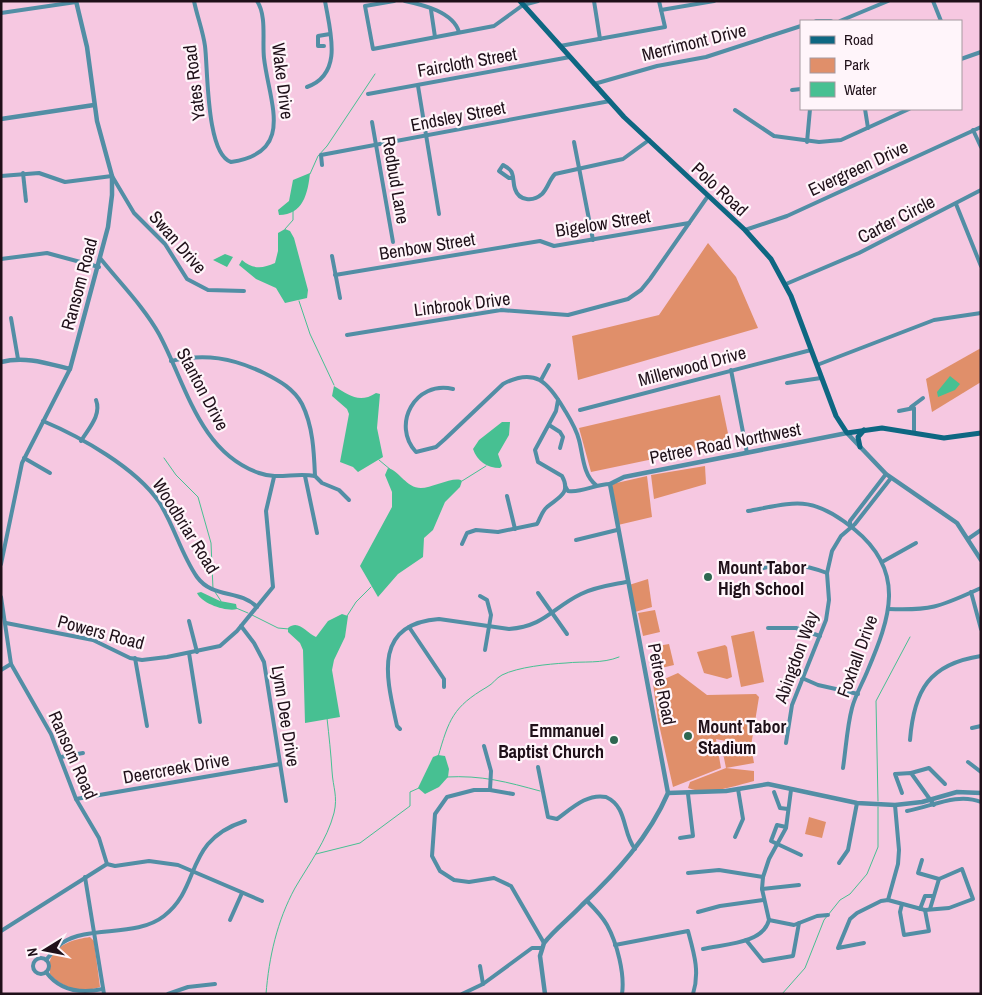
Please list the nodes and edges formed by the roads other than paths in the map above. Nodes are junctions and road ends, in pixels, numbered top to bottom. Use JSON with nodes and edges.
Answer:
{"nodes":[{"id":1,"x":76,"y":1,"type":"edge"},
{"id":2,"x":194,"y":1,"type":"edge"},
{"id":3,"x":257,"y":1,"type":"edge"},
{"id":4,"x":325,"y":1,"type":"edge"},
{"id":5,"x":394,"y":1,"type":"edge"},
{"id":6,"x":405,"y":1,"type":"edge"},
{"id":7,"x":538,"y":1,"type":"edge"},
{"id":8,"x":594,"y":1,"type":"edge"},
{"id":9,"x":659,"y":1,"type":"edge"},
{"id":10,"x":714,"y":1,"type":"edge"},
{"id":11,"x":888,"y":1,"type":"edge"},
{"id":12,"x":933,"y":1,"type":"edge"},
{"id":13,"x":881,"y":2,"type":"edge"},
{"id":14,"x":521,"y":3,"type":"edge"},
{"id":15,"x":430,"y":10,"type":"junction"},
{"id":16,"x":661,"y":10,"type":"junction"},
{"id":17,"x":1,"y":13,"type":"edge"},
{"id":18,"x":842,"y":20,"type":"edge"},
{"id":19,"x":941,"y":20,"type":"edge"},
{"id":20,"x":800,"y":26,"type":"edge"},
{"id":21,"x":459,"y":32,"type":"junction"},
{"id":22,"x":330,"y":34,"type":"junction"},
{"id":23,"x":435,"y":37,"type":"junction"},
{"id":24,"x":600,"y":39,"type":"junction"},
{"id":25,"x":324,"y":46,"type":"dead end"},
{"id":26,"x":560,"y":46,"type":"junction"},
{"id":27,"x":981,"y":52,"type":"edge"},
{"id":28,"x":570,"y":57,"type":"junction"},
{"id":29,"x":962,"y":58,"type":"edge"},
{"id":30,"x":594,"y":84,"type":"junction"},
{"id":31,"x":418,"y":86,"type":"junction"},
{"id":32,"x":306,"y":87,"type":"dead end"},
{"id":33,"x":800,"y":89,"type":"edge"},
{"id":34,"x":792,"y":90,"type":"dead end"},
{"id":35,"x":368,"y":94,"type":"dead end"},
{"id":36,"x":610,"y":101,"type":"junction"},
{"id":37,"x":94,"y":105,"type":"junction"},
{"id":38,"x":735,"y":110,"type":"dead end"},
{"id":39,"x":810,"y":110,"type":"edge"},
{"id":40,"x":865,"y":110,"type":"edge"},
{"id":41,"x":906,"y":110,"type":"edge"},
{"id":42,"x":1,"y":119,"type":"edge"},
{"id":43,"x":372,"y":122,"type":"dead end"},
{"id":44,"x":981,"y":127,"type":"edge"},
{"id":45,"x":868,"y":128,"type":"junction"},
{"id":46,"x":973,"y":130,"type":"junction"},
{"id":47,"x":426,"y":136,"type":"junction"},
{"id":48,"x":648,"y":140,"type":"junction"},
{"id":49,"x":574,"y":142,"type":"dead end"},
{"id":50,"x":807,"y":142,"type":"junction"},
{"id":51,"x":375,"y":146,"type":"junction"},
{"id":52,"x":981,"y":147,"type":"edge"},
{"id":53,"x":226,"y":159,"type":"joint"},
{"id":54,"x":322,"y":165,"type":"dead end"},
{"id":55,"x":579,"y":168,"type":"junction"},
{"id":56,"x":23,"y":173,"type":"junction"},
{"id":57,"x":1,"y":176,"type":"edge"},
{"id":58,"x":112,"y":176,"type":"junction"},
{"id":59,"x":513,"y":178,"type":"dead end"},
{"id":60,"x":981,"y":190,"type":"edge"},
{"id":61,"x":708,"y":196,"type":"junction"},
{"id":62,"x":26,"y":201,"type":"dead end"},
{"id":63,"x":956,"y":204,"type":"junction"},
{"id":64,"x":439,"y":214,"type":"dead end"},
{"id":65,"x":689,"y":223,"type":"junction"},
{"id":66,"x":745,"y":230,"type":"junction"},
{"id":67,"x":593,"y":240,"type":"junction"},
{"id":68,"x":393,"y":242,"type":"dead end"},
{"id":69,"x":522,"y":244,"type":"joint"},
{"id":70,"x":332,"y":256,"type":"dead end"},
{"id":71,"x":1,"y":258,"type":"edge"},
{"id":72,"x":100,"y":258,"type":"junction"},
{"id":73,"x":981,"y":266,"type":"edge"},
{"id":74,"x":99,"y":267,"type":"junction"},
{"id":75,"x":336,"y":275,"type":"junction"},
{"id":76,"x":786,"y":284,"type":"junction"},
{"id":77,"x":244,"y":290,"type":"dead end"},
{"id":78,"x":340,"y":298,"type":"dead end"},
{"id":79,"x":981,"y":313,"type":"edge"},
{"id":80,"x":11,"y":318,"type":"dead end"},
{"id":81,"x":347,"y":335,"type":"dead end"},
{"id":82,"x":811,"y":350,"type":"junction"},
{"id":83,"x":18,"y":359,"type":"junction"},
{"id":84,"x":171,"y":361,"type":"junction"},
{"id":85,"x":1,"y":362,"type":"edge"},
{"id":86,"x":549,"y":365,"type":"dead end"},
{"id":87,"x":817,"y":365,"type":"junction"},
{"id":88,"x":70,"y":369,"type":"junction"},
{"id":89,"x":730,"y":370,"type":"junction"},
{"id":90,"x":822,"y":378,"type":"junction"},
{"id":91,"x":541,"y":380,"type":"junction"},
{"id":92,"x":787,"y":382,"type":"dead end"},
{"id":93,"x":453,"y":389,"type":"dead end"},
{"id":94,"x":923,"y":398,"type":"dead end"},
{"id":95,"x":558,"y":399,"type":"junction"},
{"id":96,"x":96,"y":400,"type":"dead end"},
{"id":97,"x":911,"y":407,"type":"junction"},
{"id":98,"x":580,"y":410,"type":"dead end"},
{"id":99,"x":899,"y":411,"type":"dead end"},
{"id":100,"x":43,"y":421,"type":"junction"},
{"id":101,"x":549,"y":425,"type":"junction"},
{"id":102,"x":864,"y":430,"type":"junction"},
{"id":103,"x":847,"y":433,"type":"junction"},
{"id":104,"x":914,"y":433,"type":"junction"},
{"id":105,"x":981,"y":433,"type":"edge"},
{"id":106,"x":81,"y":442,"type":"junction"},
{"id":107,"x":860,"y":447,"type":"junction"},
{"id":108,"x":560,"y":448,"type":"dead end"},
{"id":109,"x":747,"y":454,"type":"junction"},
{"id":110,"x":24,"y":458,"type":"junction"},
{"id":111,"x":50,"y":473,"type":"dead end"},
{"id":112,"x":305,"y":476,"type":"junction"},
{"id":113,"x":315,"y":476,"type":"junction"},
{"id":114,"x":889,"y":476,"type":"junction"},
{"id":115,"x":274,"y":477,"type":"junction"},
{"id":116,"x":610,"y":484,"type":"junction"},
{"id":117,"x":596,"y":485,"type":"junction"},
{"id":118,"x":565,"y":486,"type":"junction"},
{"id":119,"x":507,"y":496,"type":"dead end"},
{"id":120,"x":349,"y":500,"type":"dead end"},
{"id":121,"x":748,"y":511,"type":"dead end"},
{"id":122,"x":850,"y":526,"type":"junction"},
{"id":123,"x":515,"y":529,"type":"junction"},
{"id":124,"x":617,"y":530,"type":"junction"},
{"id":125,"x":981,"y":530,"type":"edge"},
{"id":126,"x":317,"y":534,"type":"dead end"},
{"id":127,"x":968,"y":538,"type":"junction"},
{"id":128,"x":576,"y":540,"type":"dead end"},
{"id":129,"x":916,"y":543,"type":"dead end"},
{"id":130,"x":462,"y":544,"type":"dead end"},
{"id":131,"x":981,"y":560,"type":"edge"},
{"id":132,"x":882,"y":562,"type":"junction"},
{"id":133,"x":1,"y":564,"type":"edge"},
{"id":134,"x":760,"y":569,"type":"dead end"},
{"id":135,"x":826,"y":573,"type":"junction"},
{"id":136,"x":626,"y":582,"type":"junction"},
{"id":137,"x":981,"y":588,"type":"edge"},
{"id":138,"x":971,"y":592,"type":"junction"},
{"id":139,"x":538,"y":593,"type":"dead end"},
{"id":140,"x":480,"y":596,"type":"dead end"},
{"id":141,"x":1,"y":597,"type":"edge"},
{"id":142,"x":257,"y":607,"type":"junction"},
{"id":143,"x":888,"y":609,"type":"junction"},
{"id":144,"x":552,"y":614,"type":"junction"},
{"id":145,"x":189,"y":621,"type":"dead end"},
{"id":146,"x":6,"y":623,"type":"junction"},
{"id":147,"x":240,"y":626,"type":"junction"},
{"id":148,"x":490,"y":626,"type":"junction"},
{"id":149,"x":409,"y":627,"type":"junction"},
{"id":150,"x":768,"y":628,"type":"dead end"},
{"id":151,"x":981,"y":628,"type":"edge"},
{"id":152,"x":567,"y":634,"type":"dead end"},
{"id":153,"x":820,"y":636,"type":"junction"},
{"id":154,"x":485,"y":650,"type":"dead end"},
{"id":155,"x":197,"y":652,"type":"junction"},
{"id":156,"x":189,"y":653,"type":"junction"},
{"id":157,"x":981,"y":656,"type":"edge"},
{"id":158,"x":135,"y":658,"type":"junction"},
{"id":159,"x":11,"y":664,"type":"junction"},
{"id":160,"x":1,"y":670,"type":"edge"},
{"id":161,"x":802,"y":678,"type":"junction"},
{"id":162,"x":444,"y":687,"type":"dead end"},
{"id":163,"x":858,"y":694,"type":"junction"},
{"id":164,"x":200,"y":722,"type":"dead end"},
{"id":165,"x":147,"y":726,"type":"dead end"},
{"id":166,"x":981,"y":726,"type":"edge"},
{"id":167,"x":972,"y":728,"type":"dead end"},
{"id":168,"x":400,"y":729,"type":"dead end"},
{"id":169,"x":910,"y":740,"type":"dead end"},
{"id":170,"x":786,"y":743,"type":"dead end"},
{"id":171,"x":484,"y":746,"type":"dead end"},
{"id":172,"x":83,"y":753,"type":"dead end"},
{"id":173,"x":61,"y":757,"type":"junction"},
{"id":174,"x":968,"y":762,"type":"dead end"},
{"id":175,"x":280,"y":764,"type":"junction"},
{"id":176,"x":538,"y":767,"type":"dead end"},
{"id":177,"x":843,"y":768,"type":"dead end"},
{"id":178,"x":981,"y":772,"type":"edge"},
{"id":179,"x":911,"y":773,"type":"junction"},
{"id":180,"x":945,"y":784,"type":"dead end"},
{"id":181,"x":738,"y":789,"type":"junction"},
{"id":182,"x":490,"y":790,"type":"junction"},
{"id":183,"x":791,"y":790,"type":"junction"},
{"id":184,"x":774,"y":792,"type":"dead end"},
{"id":185,"x":668,"y":793,"type":"junction"},
{"id":186,"x":902,"y":793,"type":"dead end"},
{"id":187,"x":981,"y":793,"type":"edge"},
{"id":188,"x":513,"y":794,"type":"dead end"},
{"id":189,"x":688,"y":794,"type":"junction"},
{"id":190,"x":76,"y":799,"type":"junction"},
{"id":191,"x":930,"y":800,"type":"junction"},
{"id":192,"x":286,"y":801,"type":"dead end"},
{"id":193,"x":981,"y":802,"type":"edge"},
{"id":194,"x":857,"y":803,"type":"junction"},
{"id":195,"x":895,"y":805,"type":"junction"},
{"id":196,"x":934,"y":805,"type":"junction"},
{"id":197,"x":788,"y":808,"type":"junction"},
{"id":198,"x":907,"y":811,"type":"dead end"},
{"id":199,"x":245,"y":821,"type":"dead end"},
{"id":200,"x":786,"y":826,"type":"junction"},
{"id":201,"x":735,"y":837,"type":"dead end"},
{"id":202,"x":680,"y":838,"type":"dead end"},
{"id":203,"x":778,"y":844,"type":"junction"},
{"id":204,"x":635,"y":849,"type":"junction"},
{"id":205,"x":801,"y":855,"type":"dead end"},
{"id":206,"x":922,"y":860,"type":"dead end"},
{"id":207,"x":839,"y":863,"type":"dead end"},
{"id":208,"x":108,"y":864,"type":"junction"},
{"id":209,"x":193,"y":870,"type":"junction"},
{"id":210,"x":688,"y":873,"type":"dead end"},
{"id":211,"x":763,"y":877,"type":"junction"},
{"id":212,"x":85,"y":878,"type":"junction"},
{"id":213,"x":939,"y":879,"type":"junction"},
{"id":214,"x":799,"y":885,"type":"dead end"},
{"id":215,"x":762,"y":889,"type":"junction"},
{"id":216,"x":242,"y":893,"type":"junction"},
{"id":217,"x":933,"y":896,"type":"junction"},
{"id":218,"x":262,"y":900,"type":"dead end"},
{"id":219,"x":587,"y":900,"type":"junction"},
{"id":220,"x":763,"y":900,"type":"junction"},
{"id":221,"x":888,"y":900,"type":"junction"},
{"id":222,"x":902,"y":904,"type":"junction"},
{"id":223,"x":923,"y":909,"type":"junction"},
{"id":224,"x":930,"y":910,"type":"junction"},
{"id":225,"x":698,"y":912,"type":"dead end"},
{"id":226,"x":828,"y":915,"type":"dead end"},
{"id":227,"x":230,"y":920,"type":"dead end"},
{"id":228,"x":769,"y":920,"type":"junction"},
{"id":229,"x":799,"y":923,"type":"junction"},
{"id":230,"x":1,"y":931,"type":"edge"},
{"id":231,"x":94,"y":934,"type":"junction"},
{"id":232,"x":746,"y":940,"type":"junction"},
{"id":233,"x":544,"y":942,"type":"junction"},
{"id":234,"x":864,"y":943,"type":"dead end"},
{"id":235,"x":615,"y":945,"type":"junction"},
{"id":236,"x":541,"y":948,"type":"junction"},
{"id":237,"x":703,"y":950,"type":"dead end"},
{"id":238,"x":46,"y":960,"type":"junction"},
{"id":239,"x":480,"y":966,"type":"dead end"},
{"id":240,"x":46,"y":972,"type":"junction"},
{"id":241,"x":215,"y":984,"type":"dead end"},
{"id":242,"x":483,"y":984,"type":"junction"},
{"id":243,"x":104,"y":991,"type":"edge"},
{"id":244,"x":693,"y":993,"type":"edge"},
{"id":245,"x":168,"y":994,"type":"edge"},
{"id":246,"x":462,"y":994,"type":"edge"},
{"id":247,"x":545,"y":994,"type":"edge"},
{"id":248,"x":622,"y":994,"type":"edge"}],
"edges":[{"from":1,"to":17,"type":"street"},
{"from":1,"to":37,"type":"street","name":"Ransom Road"},
{"from":2,"to":53,"type":"street","name":"Yates Road"},
{"from":3,"to":53,"type":"street","name":"Wake Drive"},
{"from":4,"to":22,"type":"street"},
{"from":5,"to":23,"type":"street"},
{"from":6,"to":15,"type":"street"},
{"from":7,"to":14,"type":"street"},
{"from":8,"to":24,"type":"street"},
{"from":9,"to":16,"type":"street"},
{"from":10,"to":16,"type":"street"},
{"from":11,"to":13,"type":"street"},
{"from":12,"to":19,"type":"street"},
{"from":13,"to":18,"type":"street"},
{"from":14,"to":21,"type":"street"},
{"from":14,"to":26,"type":"main road","name":"Polo Road"},
{"from":15,"to":21,"type":"street"},
{"from":15,"to":23,"type":"street"},
{"from":16,"to":24,"type":"street"},
{"from":20,"to":30,"type":"street","name":"Merrimont Drive"},
{"from":21,"to":23,"type":"street"},
{"from":22,"to":25,"type":"street"},
{"from":22,"to":32,"type":"street"},
{"from":24,"to":26,"type":"street"},
{"from":26,"to":28,"type":"main road","name":"Polo Road"},
{"from":27,"to":29,"type":"street"},
{"from":28,"to":30,"type":"main road","name":"Polo Road"},
{"from":28,"to":31,"type":"street","name":"Faircloth Street"},
{"from":30,"to":36,"type":"main road","name":"Polo Road"},
{"from":31,"to":35,"type":"street","name":"Faircloth Street"},
{"from":31,"to":47,"type":"street"},
{"from":33,"to":34,"type":"street"},
{"from":36,"to":47,"type":"street","name":"Endsley Street"},
{"from":36,"to":48,"type":"main road","name":"Polo Road"},
{"from":37,"to":42,"type":"street"},
{"from":37,"to":58,"type":"street","name":"Ransom Road"},
{"from":38,"to":50,"type":"street"},
{"from":39,"to":50,"type":"street"},
{"from":40,"to":45,"type":"street"},
{"from":41,"to":45,"type":"street"},
{"from":43,"to":51,"type":"street","name":"Redbud Lane"},
{"from":44,"to":46,"type":"street","name":"Evergreen Drive"},
{"from":45,"to":50,"type":"street"},
{"from":46,"to":52,"type":"street"},
{"from":46,"to":66,"type":"street","name":"Evergreen Drive"},
{"from":47,"to":51,"type":"street","name":"Endsley Street"},
{"from":47,"to":64,"type":"street"},
{"from":48,"to":55,"type":"street"},
{"from":48,"to":61,"type":"main road","name":"Polo Road"},
{"from":49,"to":55,"type":"street"},
{"from":51,"to":54,"type":"street","name":"Endsley Street"},
{"from":51,"to":68,"type":"street","name":"Redbud Lane"},
{"from":55,"to":59,"type":"street"},
{"from":55,"to":67,"type":"street"},
{"from":56,"to":57,"type":"street"},
{"from":56,"to":58,"type":"street"},
{"from":56,"to":62,"type":"street"},
{"from":58,"to":72,"type":"street","name":"Ransom Road"},
{"from":58,"to":77,"type":"street","name":"Swan Drive"},
{"from":60,"to":63,"type":"street"},
{"from":61,"to":65,"type":"street","name":"Linbrook Drive"},
{"from":61,"to":66,"type":"main road","name":"Polo Road"},
{"from":63,"to":73,"type":"street","name":"Carter Circle"},
{"from":63,"to":76,"type":"street","name":"Carter Circle"},
{"from":65,"to":67,"type":"street","name":"Bigelow Street"},
{"from":65,"to":81,"type":"street","name":"Linbrook Drive"},
{"from":66,"to":76,"type":"main road","name":"Polo Road"},
{"from":67,"to":69,"type":"street","name":"Bigelow Street"},
{"from":69,"to":75,"type":"street","name":"Benbow Street"},
{"from":70,"to":75,"type":"street"},
{"from":71,"to":74,"type":"street"},
{"from":72,"to":74,"type":"street","name":"Ransom Road"},
{"from":72,"to":84,"type":"street","name":"Stanton Drive"},
{"from":74,"to":88,"type":"street","name":"Ransom Road"},
{"from":75,"to":78,"type":"street"},
{"from":76,"to":82,"type":"main road","name":"Polo Road"},
{"from":79,"to":87,"type":"street"},
{"from":80,"to":83,"type":"street"},
{"from":82,"to":87,"type":"main road","name":"Polo Road"},
{"from":82,"to":89,"type":"street","name":"Millerwood Drive"},
{"from":83,"to":85,"type":"street"},
{"from":83,"to":88,"type":"street"},
{"from":84,"to":113,"type":"street"},
{"from":84,"to":115,"type":"street","name":"Stanton Drive"},
{"from":86,"to":91,"type":"street"},
{"from":87,"to":90,"type":"main road","name":"Polo Road"},
{"from":88,"to":100,"type":"street","name":"Ransom Road"},
{"from":89,"to":98,"type":"street","name":"Millerwood Drive"},
{"from":89,"to":109,"type":"street"},
{"from":90,"to":92,"type":"street"},
{"from":90,"to":103,"type":"main road","name":"Polo Road"},
{"from":91,"to":93,"type":"street"},
{"from":91,"to":95,"type":"street"},
{"from":94,"to":97,"type":"street"},
{"from":95,"to":101,"type":"street"},
{"from":95,"to":117,"type":"street"},
{"from":96,"to":106,"type":"street"},
{"from":97,"to":99,"type":"street"},
{"from":97,"to":104,"type":"street"},
{"from":100,"to":106,"type":"street","name":"Woodbriar Road"},
{"from":100,"to":110,"type":"street","name":"Ransom Road"},
{"from":101,"to":108,"type":"street"},
{"from":101,"to":118,"type":"street"},
{"from":102,"to":103,"type":"main road"},
{"from":102,"to":104,"type":"main road"},
{"from":102,"to":107,"type":"main road"},
{"from":103,"to":107,"type":"street"},
{"from":103,"to":109,"type":"street","name":"Petree Road Northwest"},
{"from":104,"to":105,"type":"main road"},
{"from":106,"to":142,"type":"street","name":"Woodbriar Road"},
{"from":107,"to":114,"type":"street"},
{"from":109,"to":116,"type":"street","name":"Petree Road Northwest"},
{"from":110,"to":111,"type":"street"},
{"from":110,"to":133,"type":"street","name":"Ransom Road"},
{"from":112,"to":113,"type":"street","name":"Stanton Drive"},
{"from":112,"to":115,"type":"street","name":"Stanton Drive"},
{"from":112,"to":126,"type":"street"},
{"from":113,"to":120,"type":"street"},
{"from":114,"to":122,"type":"street","name":"Abingdon Way"},
{"from":114,"to":127,"type":"street"},
{"from":115,"to":142,"type":"street"},
{"from":116,"to":117,"type":"street"},
{"from":116,"to":124,"type":"street","name":"Petree Road"},
{"from":117,"to":118,"type":"street"},
{"from":118,"to":123,"type":"street"},
{"from":119,"to":123,"type":"street"},
{"from":121,"to":122,"type":"street","name":"Foxhall Drive"},
{"from":122,"to":132,"type":"street","name":"Foxhall Drive"},
{"from":122,"to":135,"type":"street","name":"Abingdon Way"},
{"from":123,"to":130,"type":"street"},
{"from":124,"to":128,"type":"street"},
{"from":124,"to":136,"type":"street","name":"Petree Road"},
{"from":125,"to":127,"type":"street"},
{"from":127,"to":131,"type":"street"},
{"from":129,"to":132,"type":"street"},
{"from":132,"to":143,"type":"street","name":"Foxhall Drive"},
{"from":134,"to":135,"type":"street"},
{"from":135,"to":153,"type":"street","name":"Abingdon Way"},
{"from":136,"to":144,"type":"street"},
{"from":136,"to":185,"type":"street","name":"Petree Road"},
{"from":137,"to":138,"type":"street"},
{"from":138,"to":143,"type":"street"},
{"from":138,"to":151,"type":"street"},
{"from":139,"to":144,"type":"street"},
{"from":140,"to":148,"type":"street"},
{"from":141,"to":146,"type":"street","name":"Ransom Road"},
{"from":142,"to":147,"type":"street"},
{"from":143,"to":163,"type":"street","name":"Foxhall Drive"},
{"from":144,"to":148,"type":"street"},
{"from":144,"to":152,"type":"street"},
{"from":145,"to":155,"type":"street"},
{"from":146,"to":158,"type":"street","name":"Powers Road"},
{"from":146,"to":159,"type":"street","name":"Ransom Road"},
{"from":147,"to":155,"type":"street","name":"Powers Road"},
{"from":147,"to":175,"type":"street","name":"Lynn Dee Drive"},
{"from":148,"to":149,"type":"street"},
{"from":148,"to":154,"type":"street"},
{"from":149,"to":162,"type":"street"},
{"from":149,"to":168,"type":"street"},
{"from":150,"to":153,"type":"street"},
{"from":153,"to":161,"type":"street","name":"Abingdon Way"},
{"from":155,"to":156,"type":"street","name":"Powers Road"},
{"from":156,"to":158,"type":"street","name":"Powers Road"},
{"from":156,"to":164,"type":"street"},
{"from":157,"to":169,"type":"street"},
{"from":158,"to":165,"type":"street"},
{"from":159,"to":160,"type":"street"},
{"from":159,"to":173,"type":"street","name":"Ransom Road"},
{"from":161,"to":163,"type":"street"},
{"from":161,"to":170,"type":"street","name":"Abingdon Way"},
{"from":163,"to":177,"type":"street","name":"Foxhall Drive"},
{"from":166,"to":167,"type":"street"},
{"from":171,"to":182,"type":"street"},
{"from":172,"to":173,"type":"street"},
{"from":173,"to":190,"type":"street","name":"Ransom Road"},
{"from":174,"to":178,"type":"street"},
{"from":175,"to":190,"type":"street","name":"Deercreek Drive"},
{"from":175,"to":192,"type":"street","name":"Lynn Dee Drive"},
{"from":176,"to":204,"type":"street"},
{"from":179,"to":180,"type":"street"},
{"from":179,"to":186,"type":"street"},
{"from":179,"to":191,"type":"street"},
{"from":181,"to":183,"type":"street"},
{"from":181,"to":189,"type":"street"},
{"from":181,"to":201,"type":"street"},
{"from":182,"to":188,"type":"street"},
{"from":182,"to":233,"type":"street"},
{"from":183,"to":194,"type":"street"},
{"from":183,"to":197,"type":"street"},
{"from":184,"to":197,"type":"street"},
{"from":185,"to":189,"type":"street"},
{"from":185,"to":204,"type":"street"},
{"from":187,"to":191,"type":"street"},
{"from":189,"to":202,"type":"street"},
{"from":190,"to":208,"type":"street","name":"Ransom Road"},
{"from":191,"to":195,"type":"street"},
{"from":191,"to":196,"type":"street"},
{"from":193,"to":196,"type":"street"},
{"from":194,"to":195,"type":"street"},
{"from":194,"to":207,"type":"street"},
{"from":195,"to":221,"type":"street"},
{"from":196,"to":198,"type":"street"},
{"from":197,"to":200,"type":"street"},
{"from":199,"to":209,"type":"street"},
{"from":200,"to":203,"type":"street"},
{"from":200,"to":203,"type":"street"},
{"from":203,"to":205,"type":"street"},
{"from":203,"to":211,"type":"street"},
{"from":204,"to":219,"type":"street"},
{"from":206,"to":213,"type":"street"},
{"from":208,"to":209,"type":"street"},
{"from":208,"to":212,"type":"street"},
{"from":209,"to":216,"type":"street"},
{"from":209,"to":231,"type":"street"},
{"from":210,"to":211,"type":"street"},
{"from":211,"to":215,"type":"street"},
{"from":212,"to":230,"type":"street"},
{"from":212,"to":231,"type":"street"},
{"from":213,"to":217,"type":"street"},
{"from":213,"to":224,"type":"street"},
{"from":214,"to":215,"type":"street"},
{"from":215,"to":220,"type":"street"},
{"from":216,"to":218,"type":"street"},
{"from":216,"to":227,"type":"street"},
{"from":217,"to":223,"type":"street"},
{"from":217,"to":224,"type":"street"},
{"from":219,"to":233,"type":"street"},
{"from":219,"to":235,"type":"street"},
{"from":220,"to":225,"type":"street"},
{"from":220,"to":228,"type":"street"},
{"from":221,"to":222,"type":"street"},
{"from":221,"to":234,"type":"street"},
{"from":222,"to":223,"type":"street"},
{"from":222,"to":223,"type":"street"},
{"from":223,"to":224,"type":"street"},
{"from":226,"to":229,"type":"street"},
{"from":228,"to":229,"type":"street"},
{"from":228,"to":232,"type":"street"},
{"from":229,"to":232,"type":"street"},
{"from":231,"to":238,"type":"street"},
{"from":231,"to":243,"type":"street"},
{"from":232,"to":237,"type":"street"},
{"from":233,"to":236,"type":"street"},
{"from":235,"to":244,"type":"street"},
{"from":235,"to":248,"type":"street"},
{"from":236,"to":242,"type":"street"},
{"from":236,"to":247,"type":"street"},
{"from":238,"to":240,"type":"street"},
{"from":238,"to":240,"type":"street"},
{"from":239,"to":242,"type":"street"},
{"from":240,"to":243,"type":"street"},
{"from":241,"to":245,"type":"street"},
{"from":242,"to":246,"type":"street"}]}
